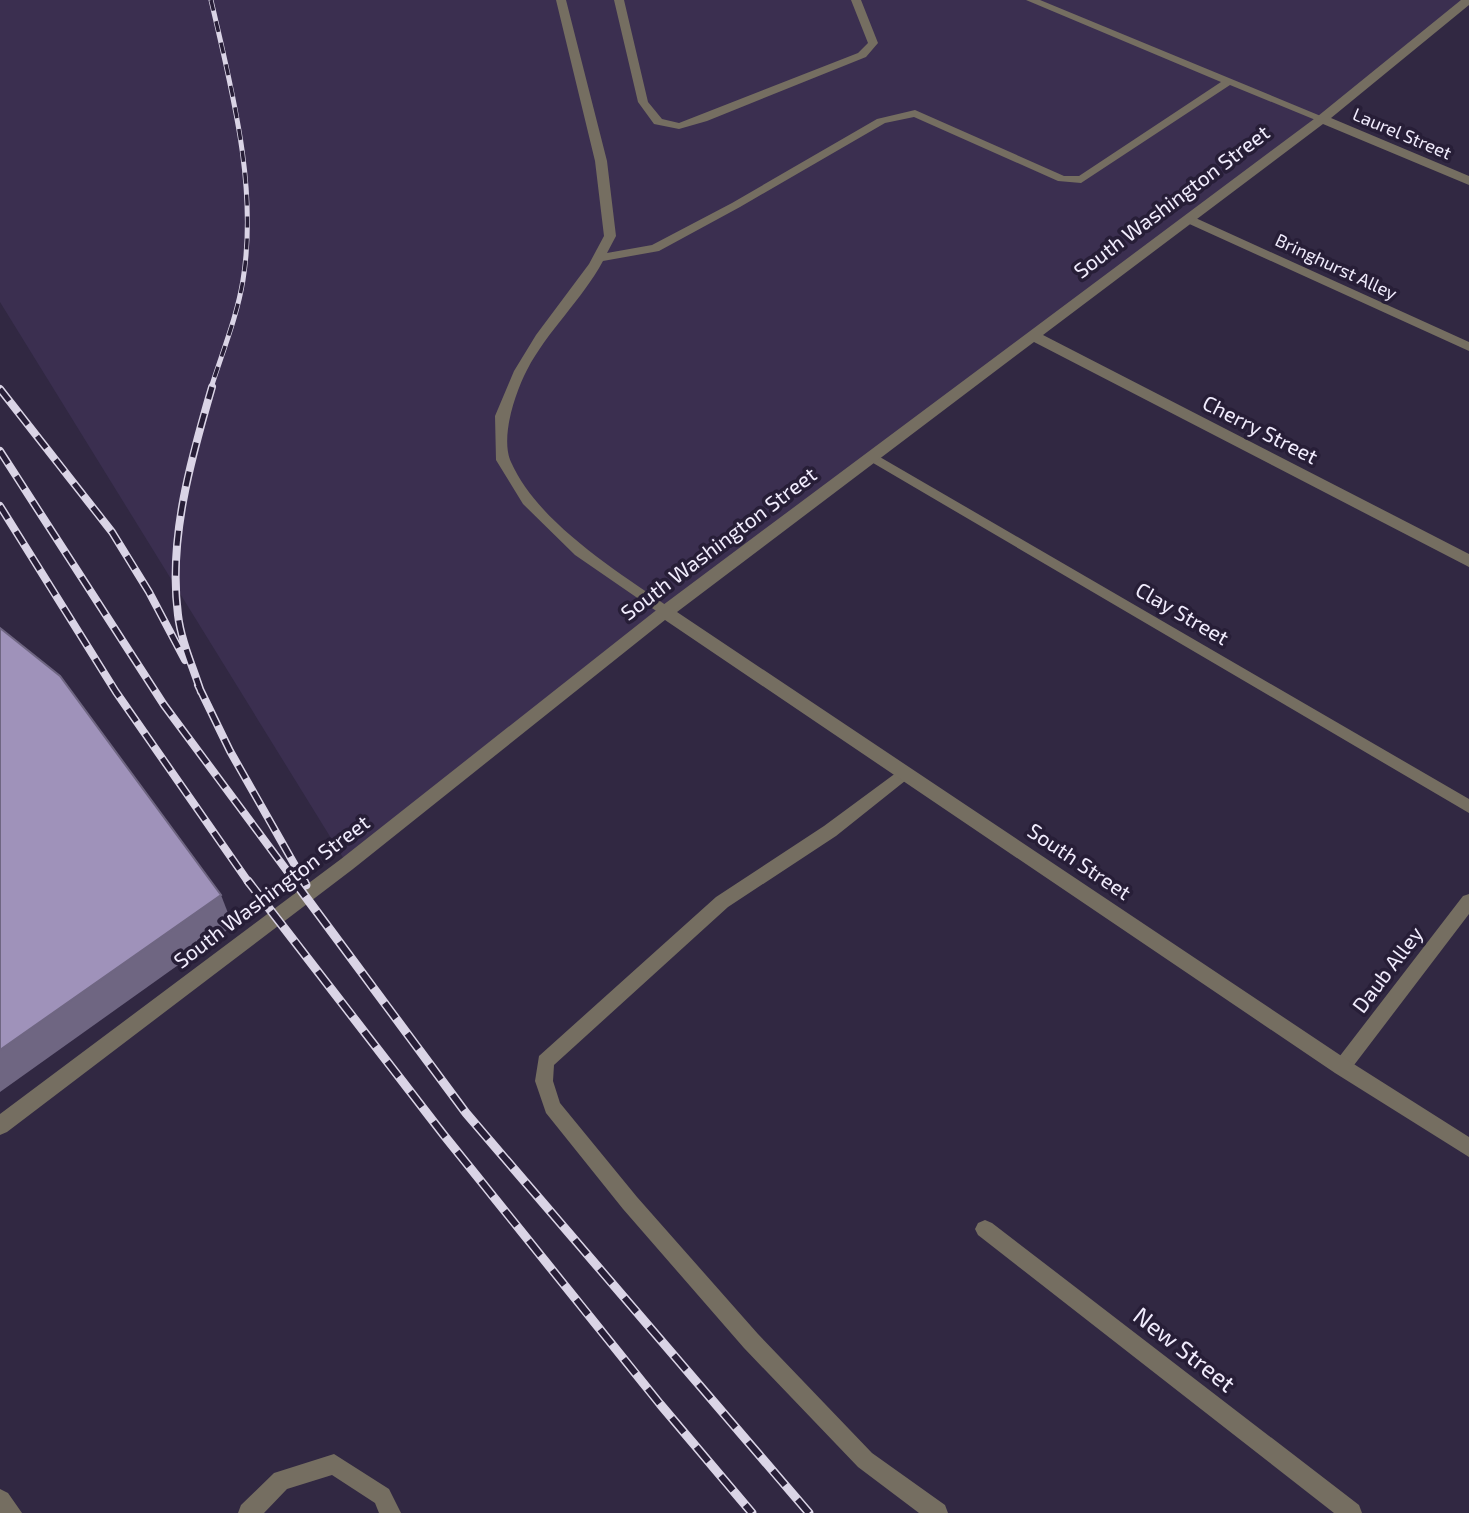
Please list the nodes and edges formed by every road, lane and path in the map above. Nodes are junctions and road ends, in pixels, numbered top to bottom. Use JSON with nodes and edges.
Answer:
{"nodes":[{"id":1,"x":561,"y":0,"type":"edge"},
{"id":2,"x":619,"y":0,"type":"edge"},
{"id":3,"x":856,"y":0,"type":"edge"},
{"id":4,"x":1031,"y":0,"type":"edge"},
{"id":5,"x":1468,"y":0,"type":"edge"},
{"id":6,"x":1229,"y":81,"type":"junction"},
{"id":7,"x":1322,"y":119,"type":"junction"},
{"id":8,"x":1469,"y":181,"type":"edge"},
{"id":9,"x":1189,"y":219,"type":"junction"},
{"id":10,"x":599,"y":258,"type":"junction"},
{"id":11,"x":1031,"y":335,"type":"junction"},
{"id":12,"x":1469,"y":347,"type":"edge"},
{"id":13,"x":873,"y":457,"type":"junction"},
{"id":14,"x":1469,"y":561,"type":"edge"},
{"id":15,"x":665,"y":612,"type":"junction"},
{"id":16,"x":904,"y":773,"type":"junction"},
{"id":17,"x":1469,"y":807,"type":"edge"},
{"id":18,"x":1469,"y":901,"type":"edge"},
{"id":19,"x":1342,"y":1067,"type":"junction"},
{"id":20,"x":0,"y":1126,"type":"edge"},
{"id":21,"x":1469,"y":1148,"type":"edge"},
{"id":22,"x":985,"y":1229,"type":"dead end"},
{"id":23,"x":0,"y":1501,"type":"edge"},
{"id":24,"x":10,"y":1513,"type":"edge"},
{"id":25,"x":248,"y":1513,"type":"edge"},
{"id":26,"x":390,"y":1513,"type":"edge"},
{"id":27,"x":937,"y":1513,"type":"edge"},
{"id":28,"x":1352,"y":1513,"type":"edge"}],
"edges":[{"from":1,"to":10,"type":"lane"},
{"from":2,"to":3,"type":"lane"},
{"from":4,"to":6,"type":"lane"},
{"from":5,"to":7,"type":"street","name":"South Washington Street"},
{"from":6,"to":7,"type":"lane"},
{"from":6,"to":10,"type":"lane"},
{"from":7,"to":8,"type":"street","name":"Laurel Street"},
{"from":7,"to":9,"type":"street","name":"South Washington Street"},
{"from":9,"to":11,"type":"street","name":"South Washington Street"},
{"from":9,"to":12,"type":"lane","name":"Bringhurst Alley"},
{"from":10,"to":15,"type":"lane"},
{"from":11,"to":13,"type":"street","name":"South Washington Street"},
{"from":11,"to":14,"type":"street","name":"Cherry Street"},
{"from":13,"to":15,"type":"street","name":"South Washington Street"},
{"from":13,"to":17,"type":"lane","name":"Clay Street"},
{"from":15,"to":16,"type":"street","name":"South Street"},
{"from":15,"to":20,"type":"street","name":"South Washington Street"},
{"from":16,"to":19,"type":"street","name":"South Street"},
{"from":16,"to":27,"type":"lane"},
{"from":18,"to":19,"type":"lane","name":"Daub Alley"},
{"from":19,"to":21,"type":"street","name":"South Street"},
{"from":22,"to":28,"type":"lane","name":"New Street"},
{"from":23,"to":24,"type":"street"},
{"from":25,"to":26,"type":"lane"}]}
